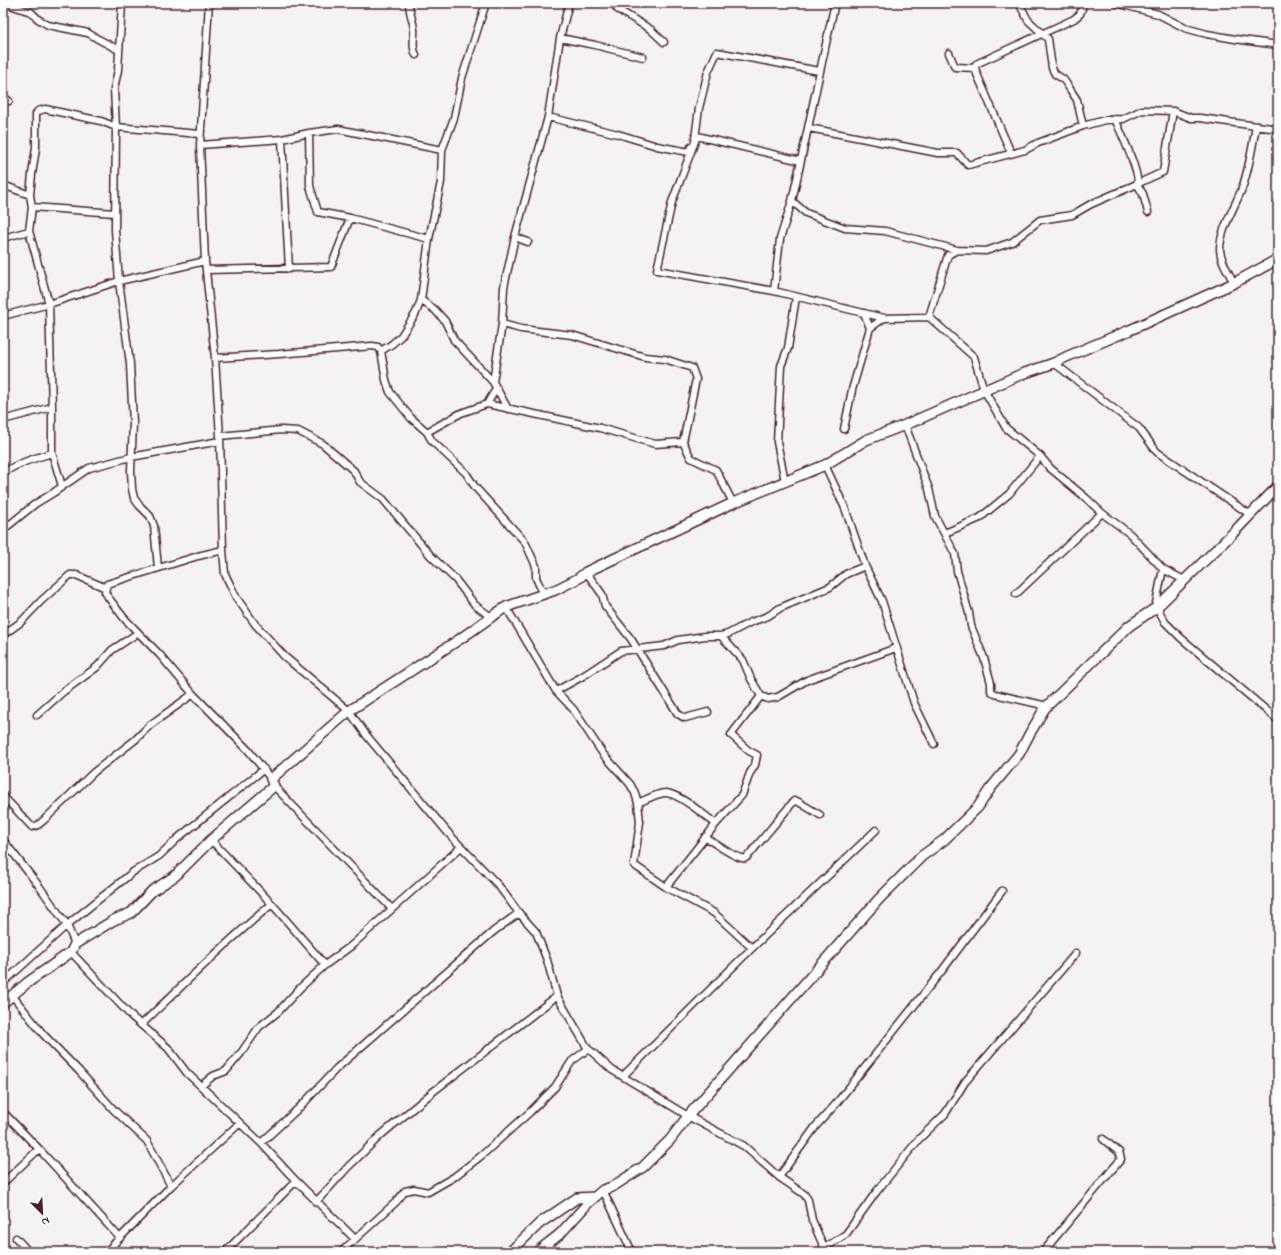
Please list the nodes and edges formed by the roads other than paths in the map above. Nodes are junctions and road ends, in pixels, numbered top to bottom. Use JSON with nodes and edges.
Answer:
{"nodes":[{"id":1,"x":4,"y":3,"type":"edge"},
{"id":2,"x":122,"y":3,"type":"edge"},
{"id":3,"x":209,"y":3,"type":"edge"},
{"id":4,"x":409,"y":3,"type":"edge"},
{"id":5,"x":484,"y":3,"type":"edge"},
{"id":6,"x":569,"y":3,"type":"edge"},
{"id":7,"x":614,"y":3,"type":"edge"},
{"id":8,"x":835,"y":3,"type":"edge"},
{"id":9,"x":1020,"y":3,"type":"edge"},
{"id":10,"x":1084,"y":3,"type":"edge"},
{"id":11,"x":1116,"y":3,"type":"edge"},
{"id":12,"x":1043,"y":33,"type":"junction"},
{"id":13,"x":560,"y":38,"type":"junction"},
{"id":14,"x":664,"y":42,"type":"dead end"},
{"id":15,"x":1278,"y":45,"type":"edge"},
{"id":16,"x":119,"y":50,"type":"junction"},
{"id":17,"x":949,"y":53,"type":"dead end"},
{"id":18,"x":416,"y":55,"type":"dead end"},
{"id":19,"x":643,"y":57,"type":"dead end"},
{"id":20,"x":976,"y":68,"type":"junction"},
{"id":21,"x":819,"y":72,"type":"junction"},
{"id":22,"x":3,"y":98,"type":"edge"},
{"id":23,"x":9,"y":101,"type":"dead end"},
{"id":24,"x":1173,"y":111,"type":"junction"},
{"id":25,"x":548,"y":117,"type":"junction"},
{"id":26,"x":1115,"y":119,"type":"junction"},
{"id":27,"x":1083,"y":126,"type":"junction"},
{"id":28,"x":1256,"y":126,"type":"junction"},
{"id":29,"x":116,"y":127,"type":"junction"},
{"id":30,"x":809,"y":128,"type":"junction"},
{"id":31,"x":1278,"y":129,"type":"edge"},
{"id":32,"x":309,"y":133,"type":"junction"},
{"id":33,"x":200,"y":134,"type":"junction"},
{"id":34,"x":282,"y":139,"type":"junction"},
{"id":35,"x":200,"y":145,"type":"junction"},
{"id":36,"x":442,"y":150,"type":"junction"},
{"id":37,"x":1011,"y":153,"type":"junction"},
{"id":38,"x":801,"y":161,"type":"junction"},
{"id":39,"x":1138,"y":183,"type":"junction"},
{"id":40,"x":3,"y":185,"type":"edge"},
{"id":41,"x":30,"y":195,"type":"junction"},
{"id":42,"x":792,"y":201,"type":"junction"},
{"id":43,"x":32,"y":207,"type":"junction"},
{"id":44,"x":1148,"y":212,"type":"dead end"},
{"id":45,"x":115,"y":213,"type":"junction"},
{"id":46,"x":350,"y":218,"type":"junction"},
{"id":47,"x":29,"y":231,"type":"junction"},
{"id":48,"x":3,"y":238,"type":"edge"},
{"id":49,"x":515,"y":238,"type":"junction"},
{"id":50,"x":429,"y":239,"type":"junction"},
{"id":51,"x":528,"y":242,"type":"dead end"},
{"id":52,"x":957,"y":250,"type":"junction"},
{"id":53,"x":1278,"y":259,"type":"edge"},
{"id":54,"x":205,"y":260,"type":"junction"},
{"id":55,"x":289,"y":269,"type":"junction"},
{"id":56,"x":206,"y":270,"type":"junction"},
{"id":57,"x":119,"y":281,"type":"junction"},
{"id":58,"x":1234,"y":283,"type":"junction"},
{"id":59,"x":774,"y":291,"type":"junction"},
{"id":60,"x":796,"y":297,"type":"junction"},
{"id":61,"x":421,"y":300,"type":"junction"},
{"id":62,"x":49,"y":304,"type":"junction"},
{"id":63,"x":864,"y":313,"type":"junction"},
{"id":64,"x":3,"y":316,"type":"edge"},
{"id":65,"x":929,"y":317,"type":"junction"},
{"id":66,"x":884,"y":318,"type":"junction"},
{"id":67,"x":502,"y":324,"type":"junction"},
{"id":68,"x":870,"y":328,"type":"junction"},
{"id":69,"x":381,"y":351,"type":"junction"},
{"id":70,"x":215,"y":358,"type":"junction"},
{"id":71,"x":1054,"y":363,"type":"junction"},
{"id":72,"x":493,"y":382,"type":"junction"},
{"id":73,"x":496,"y":389,"type":"junction"},
{"id":74,"x":984,"y":390,"type":"junction"},
{"id":75,"x":488,"y":404,"type":"junction"},
{"id":76,"x":52,"y":407,"type":"junction"},
{"id":77,"x":508,"y":409,"type":"junction"},
{"id":78,"x":3,"y":420,"type":"edge"},
{"id":79,"x":905,"y":425,"type":"junction"},
{"id":80,"x":844,"y":429,"type":"dead end"},
{"id":81,"x":426,"y":432,"type":"junction"},
{"id":82,"x":220,"y":438,"type":"junction"},
{"id":83,"x":683,"y":442,"type":"junction"},
{"id":84,"x":52,"y":453,"type":"junction"},
{"id":85,"x":1040,"y":456,"type":"junction"},
{"id":86,"x":131,"y":457,"type":"junction"},
{"id":87,"x":825,"y":465,"type":"junction"},
{"id":88,"x":3,"y":473,"type":"edge"},
{"id":89,"x":785,"y":481,"type":"junction"},
{"id":90,"x":62,"y":486,"type":"junction"},
{"id":91,"x":1278,"y":486,"type":"edge"},
{"id":92,"x":733,"y":503,"type":"junction"},
{"id":93,"x":1102,"y":513,"type":"junction"},
{"id":94,"x":1250,"y":514,"type":"junction"},
{"id":95,"x":3,"y":530,"type":"edge"},
{"id":96,"x":945,"y":533,"type":"junction"},
{"id":97,"x":223,"y":550,"type":"junction"},
{"id":98,"x":865,"y":566,"type":"junction"},
{"id":99,"x":158,"y":568,"type":"junction"},
{"id":100,"x":1163,"y":569,"type":"junction"},
{"id":101,"x":586,"y":572,"type":"junction"},
{"id":102,"x":1184,"y":580,"type":"junction"},
{"id":103,"x":106,"y":588,"type":"junction"},
{"id":104,"x":1016,"y":594,"type":"dead end"},
{"id":105,"x":544,"y":595,"type":"junction"},
{"id":106,"x":1156,"y":607,"type":"junction"},
{"id":107,"x":506,"y":608,"type":"junction"},
{"id":108,"x":491,"y":617,"type":"junction"},
{"id":109,"x":138,"y":633,"type":"junction"},
{"id":110,"x":3,"y":635,"type":"edge"},
{"id":111,"x":721,"y":636,"type":"junction"},
{"id":112,"x":896,"y":648,"type":"junction"},
{"id":113,"x":638,"y":650,"type":"junction"},
{"id":114,"x":556,"y":691,"type":"junction"},
{"id":115,"x":193,"y":694,"type":"junction"},
{"id":116,"x":761,"y":696,"type":"junction"},
{"id":117,"x":1047,"y":706,"type":"junction"},
{"id":118,"x":349,"y":711,"type":"junction"},
{"id":119,"x":708,"y":712,"type":"dead end"},
{"id":120,"x":37,"y":715,"type":"dead end"},
{"id":121,"x":1278,"y":720,"type":"edge"},
{"id":122,"x":934,"y":744,"type":"dead end"},
{"id":123,"x":264,"y":770,"type":"junction"},
{"id":124,"x":272,"y":782,"type":"junction"},
{"id":125,"x":3,"y":796,"type":"edge"},
{"id":126,"x":638,"y":803,"type":"junction"},
{"id":127,"x":820,"y":814,"type":"dead end"},
{"id":128,"x":716,"y":824,"type":"junction"},
{"id":129,"x":876,"y":830,"type":"dead end"},
{"id":130,"x":705,"y":837,"type":"junction"},
{"id":131,"x":3,"y":840,"type":"edge"},
{"id":132,"x":211,"y":840,"type":"junction"},
{"id":133,"x":461,"y":847,"type":"junction"},
{"id":134,"x":666,"y":887,"type":"junction"},
{"id":135,"x":1002,"y":890,"type":"dead end"},
{"id":136,"x":272,"y":904,"type":"junction"},
{"id":137,"x":391,"y":908,"type":"junction"},
{"id":138,"x":519,"y":913,"type":"junction"},
{"id":139,"x":67,"y":926,"type":"junction"},
{"id":140,"x":73,"y":948,"type":"junction"},
{"id":141,"x":752,"y":948,"type":"junction"},
{"id":142,"x":1076,"y":953,"type":"dead end"},
{"id":143,"x":325,"y":965,"type":"junction"},
{"id":144,"x":3,"y":973,"type":"edge"},
{"id":145,"x":4,"y":982,"type":"edge"},
{"id":146,"x":12,"y":996,"type":"junction"},
{"id":147,"x":557,"y":996,"type":"junction"},
{"id":148,"x":3,"y":1002,"type":"edge"},
{"id":149,"x":141,"y":1025,"type":"junction"},
{"id":150,"x":588,"y":1049,"type":"junction"},
{"id":151,"x":623,"y":1076,"type":"junction"},
{"id":152,"x":202,"y":1086,"type":"junction"},
{"id":153,"x":3,"y":1112,"type":"edge"},
{"id":154,"x":688,"y":1116,"type":"junction"},
{"id":155,"x":240,"y":1123,"type":"junction"},
{"id":156,"x":1103,"y":1139,"type":"dead end"},
{"id":157,"x":262,"y":1143,"type":"junction"},
{"id":158,"x":39,"y":1149,"type":"junction"},
{"id":159,"x":779,"y":1177,"type":"junction"},
{"id":160,"x":296,"y":1181,"type":"junction"},
{"id":161,"x":3,"y":1183,"type":"edge"},
{"id":162,"x":171,"y":1186,"type":"junction"},
{"id":163,"x":603,"y":1190,"type":"junction"},
{"id":164,"x":595,"y":1197,"type":"junction"},
{"id":165,"x":316,"y":1202,"type":"junction"},
{"id":166,"x":16,"y":1238,"type":"dead end"},
{"id":167,"x":120,"y":1238,"type":"junction"},
{"id":168,"x":355,"y":1239,"type":"junction"},
{"id":169,"x":540,"y":1251,"type":"edge"},
{"id":170,"x":825,"y":1251,"type":"edge"},
{"id":171,"x":29,"y":1252,"type":"edge"},
{"id":172,"x":106,"y":1252,"type":"edge"},
{"id":173,"x":225,"y":1252,"type":"edge"},
{"id":174,"x":341,"y":1252,"type":"edge"},
{"id":175,"x":510,"y":1252,"type":"edge"},
{"id":176,"x":632,"y":1252,"type":"edge"},
{"id":177,"x":1043,"y":1252,"type":"edge"}],
"edges":[{"from":1,"to":16,"type":"street"},
{"from":2,"to":16,"type":"street"},
{"from":3,"to":33,"type":"street"},
{"from":4,"to":18,"type":"street"},
{"from":5,"to":36,"type":"street"},
{"from":6,"to":13,"type":"street"},
{"from":7,"to":14,"type":"street"},
{"from":8,"to":21,"type":"street"},
{"from":9,"to":12,"type":"street"},
{"from":10,"to":12,"type":"street"},
{"from":11,"to":15,"type":"street"},
{"from":12,"to":20,"type":"street"},
{"from":12,"to":27,"type":"street"},
{"from":13,"to":19,"type":"street"},
{"from":13,"to":25,"type":"street"},
{"from":16,"to":29,"type":"street"},
{"from":17,"to":20,"type":"street"},
{"from":20,"to":37,"type":"street"},
{"from":21,"to":25,"type":"street"},
{"from":21,"to":30,"type":"street"},
{"from":22,"to":23,"type":"street"},
{"from":24,"to":26,"type":"street"},
{"from":24,"to":28,"type":"street"},
{"from":24,"to":39,"type":"street"},
{"from":25,"to":49,"type":"street"},
{"from":26,"to":27,"type":"street"},
{"from":26,"to":39,"type":"street"},
{"from":27,"to":37,"type":"street"},
{"from":28,"to":31,"type":"street"},
{"from":28,"to":58,"type":"street"},
{"from":29,"to":33,"type":"street"},
{"from":29,"to":41,"type":"street"},
{"from":29,"to":45,"type":"street"},
{"from":30,"to":37,"type":"street"},
{"from":30,"to":38,"type":"street"},
{"from":32,"to":34,"type":"street"},
{"from":32,"to":36,"type":"street"},
{"from":32,"to":46,"type":"street"},
{"from":33,"to":35,"type":"street"},
{"from":34,"to":35,"type":"street"},
{"from":34,"to":55,"type":"street"},
{"from":35,"to":54,"type":"street"},
{"from":36,"to":50,"type":"street"},
{"from":38,"to":42,"type":"street"},
{"from":38,"to":59,"type":"street"},
{"from":39,"to":44,"type":"street"},
{"from":39,"to":52,"type":"street"},
{"from":40,"to":41,"type":"street"},
{"from":41,"to":43,"type":"street"},
{"from":42,"to":52,"type":"street"},
{"from":42,"to":59,"type":"street"},
{"from":43,"to":45,"type":"street"},
{"from":43,"to":47,"type":"street"},
{"from":45,"to":57,"type":"street"},
{"from":46,"to":50,"type":"street"},
{"from":46,"to":55,"type":"street"},
{"from":47,"to":48,"type":"street"},
{"from":47,"to":62,"type":"street"},
{"from":49,"to":51,"type":"street"},
{"from":49,"to":67,"type":"street"},
{"from":50,"to":61,"type":"street"},
{"from":52,"to":65,"type":"street"},
{"from":53,"to":58,"type":"street"},
{"from":54,"to":56,"type":"street"},
{"from":54,"to":57,"type":"street"},
{"from":55,"to":56,"type":"street"},
{"from":56,"to":70,"type":"street"},
{"from":57,"to":62,"type":"street"},
{"from":57,"to":86,"type":"street"},
{"from":58,"to":71,"type":"street"},
{"from":59,"to":60,"type":"street"},
{"from":60,"to":63,"type":"street"},
{"from":60,"to":89,"type":"street"},
{"from":61,"to":69,"type":"street"},
{"from":61,"to":72,"type":"street"},
{"from":62,"to":64,"type":"street"},
{"from":62,"to":76,"type":"street"},
{"from":63,"to":66,"type":"street"},
{"from":63,"to":68,"type":"street"},
{"from":65,"to":66,"type":"street"},
{"from":65,"to":74,"type":"street"},
{"from":66,"to":68,"type":"street"},
{"from":67,"to":72,"type":"street"},
{"from":67,"to":83,"type":"street"},
{"from":68,"to":80,"type":"street"},
{"from":69,"to":70,"type":"street"},
{"from":69,"to":81,"type":"street"},
{"from":70,"to":82,"type":"street"},
{"from":71,"to":74,"type":"street"},
{"from":71,"to":94,"type":"street"},
{"from":72,"to":73,"type":"street"},
{"from":73,"to":75,"type":"street"},
{"from":73,"to":77,"type":"street"},
{"from":74,"to":79,"type":"street"},
{"from":74,"to":85,"type":"street"},
{"from":75,"to":77,"type":"street"},
{"from":75,"to":81,"type":"street"},
{"from":76,"to":78,"type":"street"},
{"from":76,"to":84,"type":"street"},
{"from":77,"to":83,"type":"street"},
{"from":79,"to":87,"type":"street"},
{"from":79,"to":96,"type":"street"},
{"from":81,"to":105,"type":"street"},
{"from":82,"to":86,"type":"street"},
{"from":82,"to":97,"type":"street"},
{"from":82,"to":108,"type":"street"},
{"from":83,"to":92,"type":"street"},
{"from":84,"to":88,"type":"street"},
{"from":84,"to":90,"type":"street"},
{"from":85,"to":93,"type":"street"},
{"from":85,"to":96,"type":"street"},
{"from":86,"to":90,"type":"street"},
{"from":86,"to":99,"type":"street"},
{"from":87,"to":89,"type":"street"},
{"from":87,"to":98,"type":"street"},
{"from":89,"to":92,"type":"street"},
{"from":90,"to":95,"type":"street"},
{"from":91,"to":94,"type":"street"},
{"from":92,"to":101,"type":"street"},
{"from":93,"to":100,"type":"street"},
{"from":93,"to":104,"type":"street"},
{"from":94,"to":102,"type":"street"},
{"from":96,"to":117,"type":"street"},
{"from":97,"to":99,"type":"street"},
{"from":97,"to":118,"type":"street"},
{"from":98,"to":111,"type":"street"},
{"from":98,"to":112,"type":"street"},
{"from":99,"to":103,"type":"street"},
{"from":100,"to":102,"type":"street"},
{"from":100,"to":106,"type":"street"},
{"from":101,"to":105,"type":"street"},
{"from":101,"to":113,"type":"street"},
{"from":102,"to":106,"type":"street"},
{"from":103,"to":109,"type":"street"},
{"from":103,"to":110,"type":"street"},
{"from":105,"to":107,"type":"street"},
{"from":106,"to":117,"type":"street"},
{"from":106,"to":121,"type":"street"},
{"from":107,"to":108,"type":"street"},
{"from":107,"to":114,"type":"street"},
{"from":108,"to":118,"type":"street"},
{"from":109,"to":115,"type":"street"},
{"from":109,"to":120,"type":"street"},
{"from":111,"to":113,"type":"street"},
{"from":111,"to":116,"type":"street"},
{"from":112,"to":116,"type":"street"},
{"from":112,"to":122,"type":"street"},
{"from":113,"to":114,"type":"street"},
{"from":113,"to":119,"type":"street"},
{"from":114,"to":126,"type":"street"},
{"from":115,"to":123,"type":"street"},
{"from":115,"to":125,"type":"street"},
{"from":116,"to":128,"type":"street"},
{"from":117,"to":154,"type":"street"},
{"from":118,"to":124,"type":"street"},
{"from":118,"to":133,"type":"street"},
{"from":123,"to":124,"type":"street"},
{"from":123,"to":139,"type":"street"},
{"from":124,"to":132,"type":"street"},
{"from":124,"to":137,"type":"street"},
{"from":126,"to":128,"type":"street"},
{"from":126,"to":134,"type":"street"},
{"from":127,"to":130,"type":"street"},
{"from":128,"to":130,"type":"street"},
{"from":129,"to":141,"type":"street"},
{"from":130,"to":134,"type":"street"},
{"from":131,"to":139,"type":"street"},
{"from":132,"to":136,"type":"street"},
{"from":132,"to":140,"type":"street"},
{"from":133,"to":137,"type":"street"},
{"from":133,"to":138,"type":"street"},
{"from":134,"to":141,"type":"street"},
{"from":135,"to":159,"type":"street"},
{"from":136,"to":143,"type":"street"},
{"from":136,"to":149,"type":"street"},
{"from":137,"to":143,"type":"street"},
{"from":138,"to":147,"type":"street"},
{"from":138,"to":157,"type":"street"},
{"from":139,"to":140,"type":"street"},
{"from":139,"to":145,"type":"street"},
{"from":140,"to":146,"type":"street"},
{"from":140,"to":149,"type":"street"},
{"from":141,"to":151,"type":"street"},
{"from":142,"to":170,"type":"street"},
{"from":143,"to":152,"type":"street"},
{"from":144,"to":145,"type":"street"},
{"from":146,"to":148,"type":"street"},
{"from":146,"to":162,"type":"street"},
{"from":147,"to":150,"type":"street"},
{"from":147,"to":165,"type":"street"},
{"from":149,"to":152,"type":"street"},
{"from":150,"to":151,"type":"street"},
{"from":150,"to":168,"type":"street"},
{"from":151,"to":154,"type":"street"},
{"from":152,"to":155,"type":"street"},
{"from":153,"to":158,"type":"street"},
{"from":154,"to":159,"type":"street"},
{"from":154,"to":163,"type":"street"},
{"from":155,"to":157,"type":"street"},
{"from":155,"to":162,"type":"street"},
{"from":156,"to":177,"type":"street"},
{"from":157,"to":160,"type":"street"},
{"from":158,"to":161,"type":"street"},
{"from":158,"to":167,"type":"street"},
{"from":159,"to":170,"type":"street"},
{"from":160,"to":165,"type":"street"},
{"from":160,"to":173,"type":"street"},
{"from":162,"to":167,"type":"street"},
{"from":163,"to":164,"type":"street"},
{"from":163,"to":176,"type":"street"},
{"from":164,"to":169,"type":"street"},
{"from":164,"to":175,"type":"street"},
{"from":165,"to":168,"type":"street"},
{"from":166,"to":171,"type":"street"},
{"from":167,"to":172,"type":"street"},
{"from":168,"to":174,"type":"street"}]}
